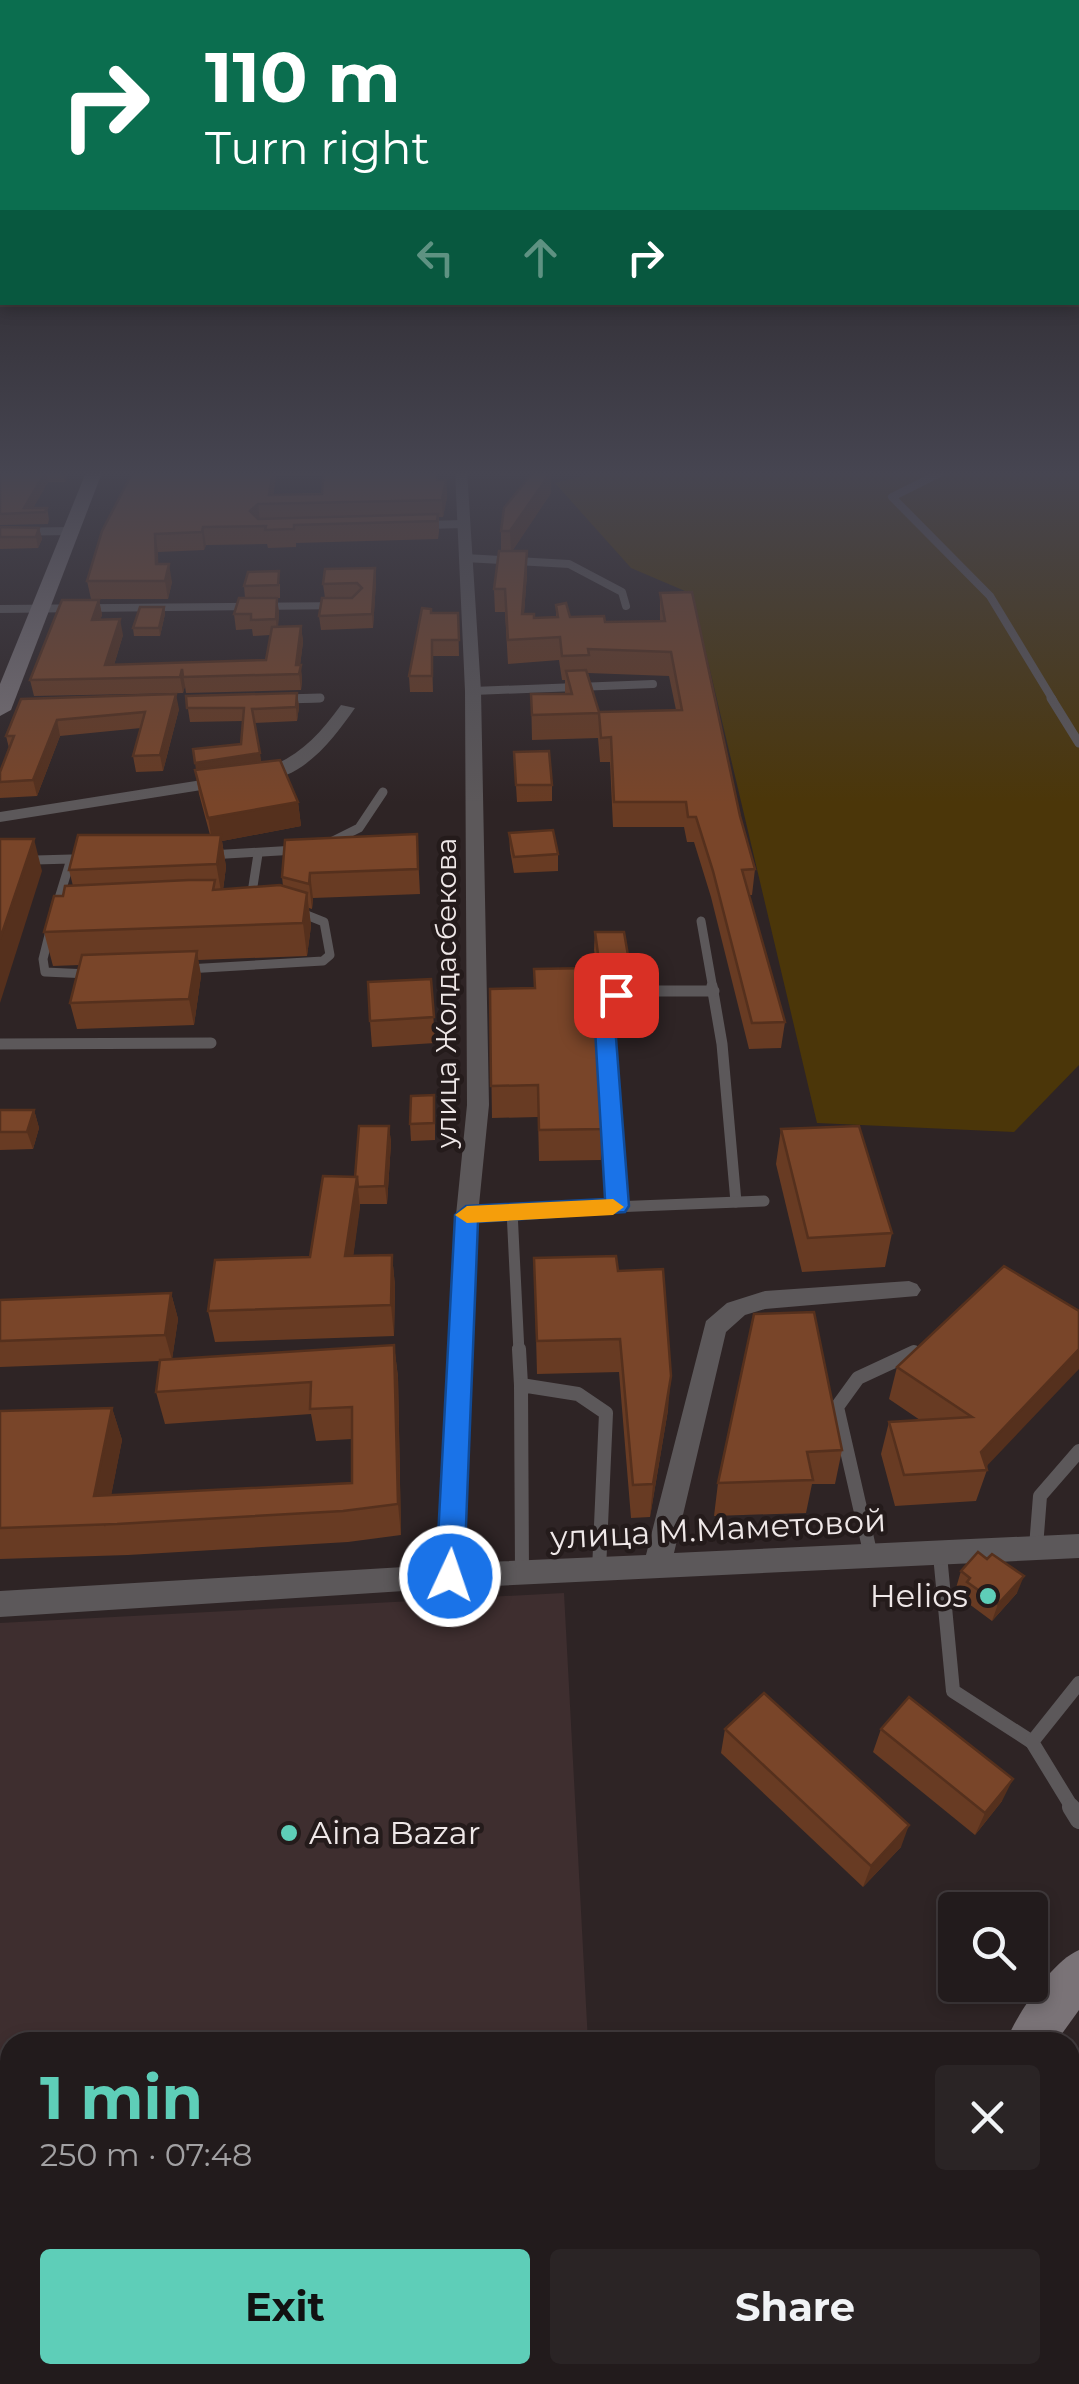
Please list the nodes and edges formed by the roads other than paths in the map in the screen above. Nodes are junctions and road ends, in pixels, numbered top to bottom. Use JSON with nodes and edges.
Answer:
{"nodes":[{"id":1,"x":51,"y":581,"type":"edge"},
{"id":2,"x":466,"y":581,"type":"edge"},
{"id":3,"x":602,"y":581,"type":"edge"},
{"id":4,"x":975,"y":581,"type":"edge"},
{"id":5,"x":353,"y":604,"type":"edge"},
{"id":6,"x":626,"y":606,"type":"dead end"},
{"id":7,"x":40,"y":608,"type":"junction"},
{"id":8,"x":0,"y":609,"type":"edge"},
{"id":9,"x":652,"y":684,"type":"dead end"},
{"id":10,"x":473,"y":692,"type":"junction"},
{"id":11,"x":320,"y":698,"type":"dead end"},
{"id":12,"x":280,"y":699,"type":"edge"},
{"id":13,"x":8,"y":707,"type":"edge"},
{"id":14,"x":347,"y":708,"type":"dead end"},
{"id":15,"x":1079,"y":743,"type":"edge"},
{"id":16,"x":383,"y":792,"type":"dead end"},
{"id":17,"x":0,"y":817,"type":"edge"},
{"id":18,"x":258,"y":854,"type":"junction"},
{"id":19,"x":202,"y":856,"type":"edge"},
{"id":20,"x":90,"y":858,"type":"edge"},
{"id":21,"x":71,"y":859,"type":"junction"},
{"id":22,"x":0,"y":861,"type":"edge"},
{"id":23,"x":269,"y":907,"type":"edge"},
{"id":24,"x":288,"y":909,"type":"edge"},
{"id":25,"x":75,"y":911,"type":"edge"},
{"id":26,"x":55,"y":912,"type":"junction"},
{"id":27,"x":701,"y":921,"type":"dead end"},
{"id":28,"x":174,"y":970,"type":"edge"},
{"id":29,"x":96,"y":973,"type":"edge"},
{"id":30,"x":714,"y":992,"type":"junction"},
{"id":31,"x":211,"y":1043,"type":"dead end"},
{"id":32,"x":0,"y":1044,"type":"edge"},
{"id":33,"x":764,"y":1201,"type":"dead end"},
{"id":34,"x":736,"y":1202,"type":"junction"},
{"id":35,"x":617,"y":1206,"type":"junction"},
{"id":36,"x":512,"y":1211,"type":"junction"},
{"id":37,"x":466,"y":1215,"type":"junction"},
{"id":38,"x":909,"y":1290,"type":"dead end"},
{"id":39,"x":914,"y":1352,"type":"edge"},
{"id":40,"x":521,"y":1385,"type":"junction"},
{"id":41,"x":1079,"y":1452,"type":"edge"},
{"id":42,"x":1079,"y":1546,"type":"edge"},
{"id":43,"x":1036,"y":1549,"type":"junction"},
{"id":44,"x":940,"y":1555,"type":"junction"},
{"id":45,"x":870,"y":1556,"type":"junction"},
{"id":46,"x":657,"y":1567,"type":"junction"},
{"id":47,"x":599,"y":1570,"type":"junction"},
{"id":48,"x":522,"y":1573,"type":"junction"},
{"id":49,"x":450,"y":1576,"type":"junction"},
{"id":50,"x":0,"y":1604,"type":"edge"},
{"id":51,"x":1079,"y":1683,"type":"edge"},
{"id":52,"x":1032,"y":1742,"type":"junction"},
{"id":53,"x":1079,"y":1820,"type":"edge"},
{"id":54,"x":1079,"y":1972,"type":"edge"},
{"id":55,"x":1036,"y":2032,"type":"edge"}],
"edges":[{"from":1,"to":7,"type":"street"},
{"from":2,"to":10,"type":"street","name":"улица Жолдасбекова"},
{"from":3,"to":6,"type":"lane"},
{"from":4,"to":15,"type":"lane"},
{"from":5,"to":7,"type":"street"},
{"from":7,"to":8,"type":"street"},
{"from":7,"to":13,"type":"street"},
{"from":9,"to":10,"type":"lane"},
{"from":10,"to":37,"type":"street","name":"улица Жолдасбекова"},
{"from":11,"to":12,"type":"lane"},
{"from":14,"to":17,"type":"street"},
{"from":16,"to":18,"type":"lane"},
{"from":18,"to":19,"type":"lane"},
{"from":18,"to":23,"type":"lane"},
{"from":20,"to":21,"type":"lane"},
{"from":21,"to":22,"type":"lane"},
{"from":21,"to":26,"type":"lane"},
{"from":24,"to":28,"type":"lane"},
{"from":25,"to":26,"type":"lane"},
{"from":26,"to":29,"type":"lane"},
{"from":27,"to":30,"type":"lane"},
{"from":30,"to":34,"type":"lane"},
{"from":30,"to":35,"type":"lane"},
{"from":31,"to":32,"type":"lane"},
{"from":33,"to":34,"type":"lane"},
{"from":34,"to":35,"type":"lane"},
{"from":35,"to":36,"type":"lane"},
{"from":36,"to":37,"type":"lane"},
{"from":36,"to":40,"type":"lane"},
{"from":37,"to":49,"type":"street","name":"улица Жолдасбекова"},
{"from":38,"to":46,"type":"street"},
{"from":39,"to":45,"type":"lane"},
{"from":40,"to":47,"type":"lane"},
{"from":40,"to":48,"type":"lane"},
{"from":41,"to":43,"type":"lane"},
{"from":42,"to":43,"type":"street","name":"улица М.Маметовой"},
{"from":43,"to":44,"type":"street","name":"улица М.Маметовой"},
{"from":44,"to":45,"type":"street","name":"улица М.Маметовой"},
{"from":44,"to":52,"type":"lane"},
{"from":45,"to":46,"type":"street","name":"улица М.Маметовой"},
{"from":46,"to":47,"type":"street","name":"улица М.Маметовой"},
{"from":47,"to":48,"type":"street","name":"улица М.Маметовой"},
{"from":48,"to":49,"type":"street","name":"улица М.Маметовой"},
{"from":49,"to":50,"type":"street","name":"улица М.Маметовой"},
{"from":51,"to":52,"type":"lane"},
{"from":52,"to":53,"type":"lane"},
{"from":54,"to":55,"type":"street"}]}
